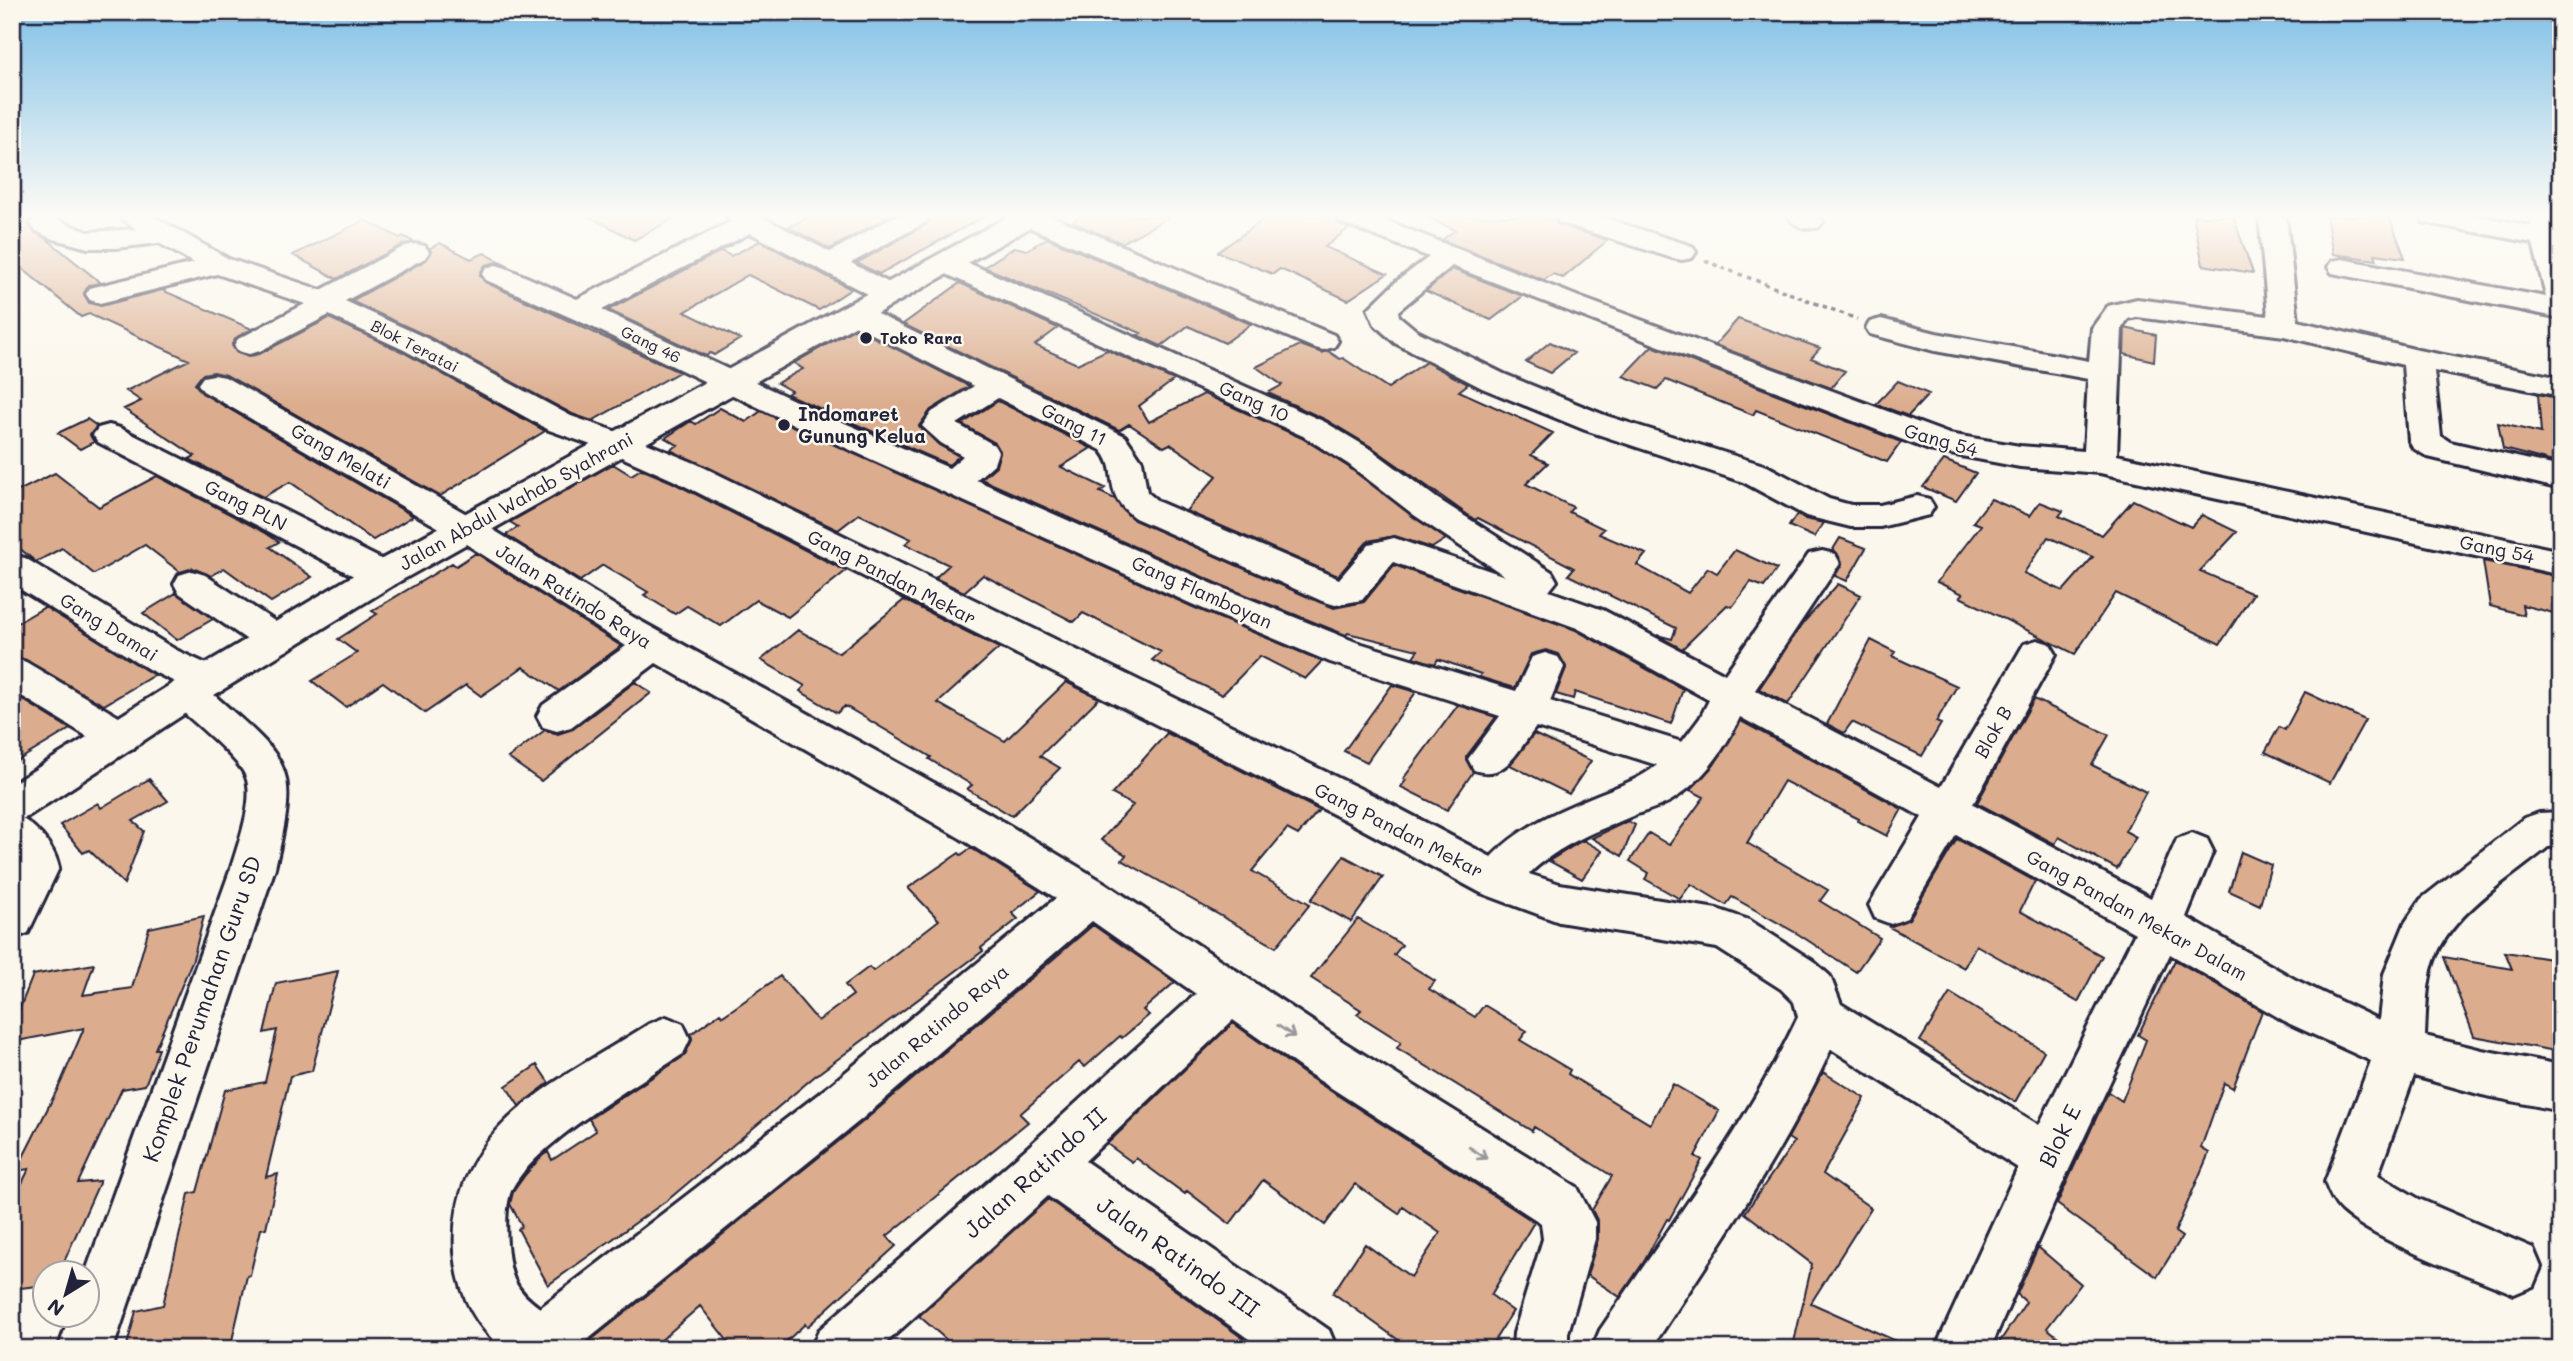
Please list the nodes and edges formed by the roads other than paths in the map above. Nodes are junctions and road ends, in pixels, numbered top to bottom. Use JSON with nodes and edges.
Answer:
{"nodes":[{"id":1,"x":159,"y":280,"type":"edge"},
{"id":2,"x":261,"y":280,"type":"edge"},
{"id":3,"x":365,"y":280,"type":"edge"},
{"id":4,"x":509,"y":280,"type":"edge"},
{"id":5,"x":638,"y":280,"type":"edge"},
{"id":6,"x":862,"y":280,"type":"edge"},
{"id":7,"x":901,"y":280,"type":"edge"},
{"id":8,"x":1005,"y":280,"type":"edge"},
{"id":9,"x":1173,"y":280,"type":"edge"},
{"id":10,"x":1417,"y":280,"type":"edge"},
{"id":11,"x":1513,"y":280,"type":"edge"},
{"id":12,"x":2279,"y":280,"type":"edge"},
{"id":13,"x":2407,"y":280,"type":"edge"},
{"id":14,"x":2558,"y":280,"type":"edge"},
{"id":15,"x":100,"y":294,"type":"dead end"},
{"id":16,"x":890,"y":294,"type":"junction"},
{"id":17,"x":2561,"y":299,"type":"edge"},
{"id":18,"x":325,"y":302,"type":"junction"},
{"id":19,"x":2561,"y":309,"type":"edge"},
{"id":20,"x":579,"y":310,"type":"junction"},
{"id":21,"x":853,"y":313,"type":"junction"},
{"id":22,"x":2284,"y":327,"type":"junction"},
{"id":23,"x":1881,"y":328,"type":"road end"},
{"id":24,"x":1323,"y":341,"type":"dead end"},
{"id":25,"x":249,"y":345,"type":"dead end"},
{"id":26,"x":2418,"y":359,"type":"junction"},
{"id":27,"x":2104,"y":373,"type":"junction"},
{"id":28,"x":728,"y":382,"type":"junction"},
{"id":29,"x":214,"y":384,"type":"dead end"},
{"id":30,"x":997,"y":385,"type":"junction"},
{"id":31,"x":2561,"y":387,"type":"edge"},
{"id":32,"x":109,"y":435,"type":"dead end"},
{"id":33,"x":620,"y":444,"type":"junction"},
{"id":34,"x":2100,"y":462,"type":"junction"},
{"id":35,"x":2561,"y":478,"type":"edge"},
{"id":36,"x":954,"y":482,"type":"junction"},
{"id":37,"x":1917,"y":507,"type":"dead end"},
{"id":38,"x":467,"y":529,"type":"junction"},
{"id":39,"x":1822,"y":563,"type":"dead end"},
{"id":40,"x":2561,"y":563,"type":"edge"},
{"id":41,"x":12,"y":567,"type":"edge"},
{"id":42,"x":383,"y":575,"type":"junction"},
{"id":43,"x":1539,"y":581,"type":"dead end"},
{"id":44,"x":192,"y":584,"type":"dead end"},
{"id":45,"x":1335,"y":592,"type":"joint"},
{"id":46,"x":275,"y":640,"type":"junction"},
{"id":47,"x":654,"y":645,"type":"junction"},
{"id":48,"x":2037,"y":654,"type":"dead end"},
{"id":49,"x":1545,"y":667,"type":"dead end"},
{"id":50,"x":12,"y":672,"type":"edge"},
{"id":51,"x":198,"y":687,"type":"junction"},
{"id":52,"x":1731,"y":695,"type":"junction"},
{"id":53,"x":1527,"y":710,"type":"junction"},
{"id":54,"x":558,"y":716,"type":"dead end"},
{"id":55,"x":120,"y":737,"type":"junction"},
{"id":56,"x":1488,"y":759,"type":"dead end"},
{"id":57,"x":1691,"y":760,"type":"junction"},
{"id":58,"x":12,"y":805,"type":"edge"},
{"id":59,"x":1949,"y":810,"type":"junction"},
{"id":60,"x":2561,"y":829,"type":"edge"},
{"id":61,"x":12,"y":831,"type":"edge"},
{"id":62,"x":2192,"y":851,"type":"dead end"},
{"id":63,"x":1496,"y":880,"type":"junction"},
{"id":64,"x":1090,"y":896,"type":"junction"},
{"id":65,"x":1891,"y":905,"type":"dead end"},
{"id":66,"x":12,"y":920,"type":"edge"},
{"id":67,"x":2161,"y":925,"type":"junction"},
{"id":68,"x":1229,"y":993,"type":"junction"},
{"id":69,"x":1822,"y":1017,"type":"junction"},
{"id":70,"x":666,"y":1039,"type":"dead end"},
{"id":71,"x":2400,"y":1049,"type":"junction"},
{"id":72,"x":2561,"y":1088,"type":"edge"},
{"id":73,"x":2048,"y":1159,"type":"junction"},
{"id":74,"x":1046,"y":1164,"type":"junction"},
{"id":75,"x":2514,"y":1267,"type":"dead end"},
{"id":76,"x":848,"y":1346,"type":"edge"},
{"id":77,"x":85,"y":1349,"type":"edge"},
{"id":78,"x":1310,"y":1349,"type":"edge"},
{"id":79,"x":1540,"y":1349,"type":"edge"},
{"id":80,"x":1619,"y":1349,"type":"edge"},
{"id":81,"x":1962,"y":1349,"type":"edge"}],
"edges":[{"from":1,"to":15,"type":"main road"},
{"from":2,"to":18,"type":"main road","name":"Blok Teratai"},
{"from":3,"to":18,"type":"main road"},
{"from":4,"to":20,"type":"main road","name":"Gang 46"},
{"from":5,"to":20,"type":"main road"},
{"from":6,"to":16,"type":"main road"},
{"from":7,"to":16,"type":"main road","name":"Jalan Abdul Wahab Syahrani"},
{"from":8,"to":43,"type":"main road","name":"Gang 10"},
{"from":9,"to":24,"type":"main road"},
{"from":10,"to":37,"type":"main road"},
{"from":11,"to":34,"type":"main road","name":"Gang 54"},
{"from":12,"to":22,"type":"main road"},
{"from":13,"to":19,"type":"main road"},
{"from":14,"to":17,"type":"main road"},
{"from":16,"to":21,"type":"main road","name":"Jalan Abdul Wahab Syahrani"},
{"from":18,"to":25,"type":"main road"},
{"from":18,"to":33,"type":"main road","name":"Blok Teratai"},
{"from":20,"to":28,"type":"main road","name":"Gang 46"},
{"from":21,"to":28,"type":"main road","name":"Jalan Abdul Wahab Syahrani"},
{"from":21,"to":30,"type":"main road","name":"Gang 11"},
{"from":22,"to":26,"type":"main road"},
{"from":22,"to":27,"type":"main road"},
{"from":23,"to":27,"type":"main road"},
{"from":26,"to":31,"type":"main road"},
{"from":26,"to":35,"type":"main road"},
{"from":27,"to":34,"type":"main road"},
{"from":28,"to":33,"type":"main road","name":"Jalan Abdul Wahab Syahrani"},
{"from":28,"to":36,"type":"main road","name":"Gang Flamboyan"},
{"from":29,"to":38,"type":"main road","name":"Gang Melati"},
{"from":30,"to":36,"type":"main road"},
{"from":30,"to":45,"type":"main road","name":"Gang 11"},
{"from":32,"to":42,"type":"main road","name":"Gang PLN"},
{"from":33,"to":38,"type":"main road","name":"Jalan Abdul Wahab Syahrani"},
{"from":33,"to":63,"type":"main road","name":"Gang Pandan Mekar"},
{"from":34,"to":40,"type":"main road","name":"Gang 54"},
{"from":36,"to":53,"type":"main road","name":"Gang Flamboyan"},
{"from":38,"to":42,"type":"main road","name":"Jalan Abdul Wahab Syahrani"},
{"from":38,"to":47,"type":"main road","name":"Jalan Ratindo Raya"},
{"from":39,"to":52,"type":"main road"},
{"from":41,"to":51,"type":"main road","name":"Gang Damai"},
{"from":42,"to":46,"type":"main road","name":"Jalan Abdul Wahab Syahrani"},
{"from":44,"to":46,"type":"main road"},
{"from":45,"to":52,"type":"main road","name":"Gang Pandan Mekar Dalam"},
{"from":46,"to":51,"type":"main road","name":"Jalan Abdul Wahab Syahrani"},
{"from":47,"to":54,"type":"main road"},
{"from":47,"to":64,"type":"main road","name":"Jalan Ratindo Raya"},
{"from":48,"to":59,"type":"main road","name":"Blok B"},
{"from":49,"to":53,"type":"main road"},
{"from":50,"to":55,"type":"main road"},
{"from":51,"to":55,"type":"main road","name":"Jalan Abdul Wahab Syahrani"},
{"from":51,"to":77,"type":"main road","name":"Komplek Perumahan Guru SD"},
{"from":52,"to":57,"type":"main road"},
{"from":52,"to":59,"type":"main road","name":"Gang Pandan Mekar Dalam"},
{"from":53,"to":56,"type":"main road"},
{"from":53,"to":57,"type":"main road","name":"Gang Flamboyan"},
{"from":55,"to":58,"type":"main road","name":"Jalan Abdul Wahab Syahrani"},
{"from":57,"to":63,"type":"main road"},
{"from":59,"to":65,"type":"main road","name":"Blok B"},
{"from":59,"to":67,"type":"main road","name":"Gang Pandan Mekar Dalam"},
{"from":60,"to":71,"type":"main road"},
{"from":61,"to":66,"type":"main road"},
{"from":62,"to":67,"type":"main road","name":"Blok E"},
{"from":63,"to":69,"type":"main road","name":"Gang Pandan Mekar"},
{"from":64,"to":68,"type":"main road"},
{"from":64,"to":70,"type":"main road","name":"Jalan Ratindo Raya"},
{"from":67,"to":71,"type":"main road","name":"Gang Pandan Mekar Dalam"},
{"from":67,"to":73,"type":"main road","name":"Blok E"},
{"from":68,"to":74,"type":"main road","name":"Jalan Ratindo II"},
{"from":68,"to":79,"type":"main road","one_way":true},
{"from":69,"to":73,"type":"main road"},
{"from":69,"to":80,"type":"main road"},
{"from":71,"to":72,"type":"main road","name":"Gang Pandan Mekar Dalam"},
{"from":71,"to":75,"type":"main road"},
{"from":73,"to":81,"type":"main road","name":"Blok E"},
{"from":74,"to":76,"type":"main road","name":"Jalan Ratindo II"},
{"from":74,"to":78,"type":"main road","name":"Jalan Ratindo III"}]}
